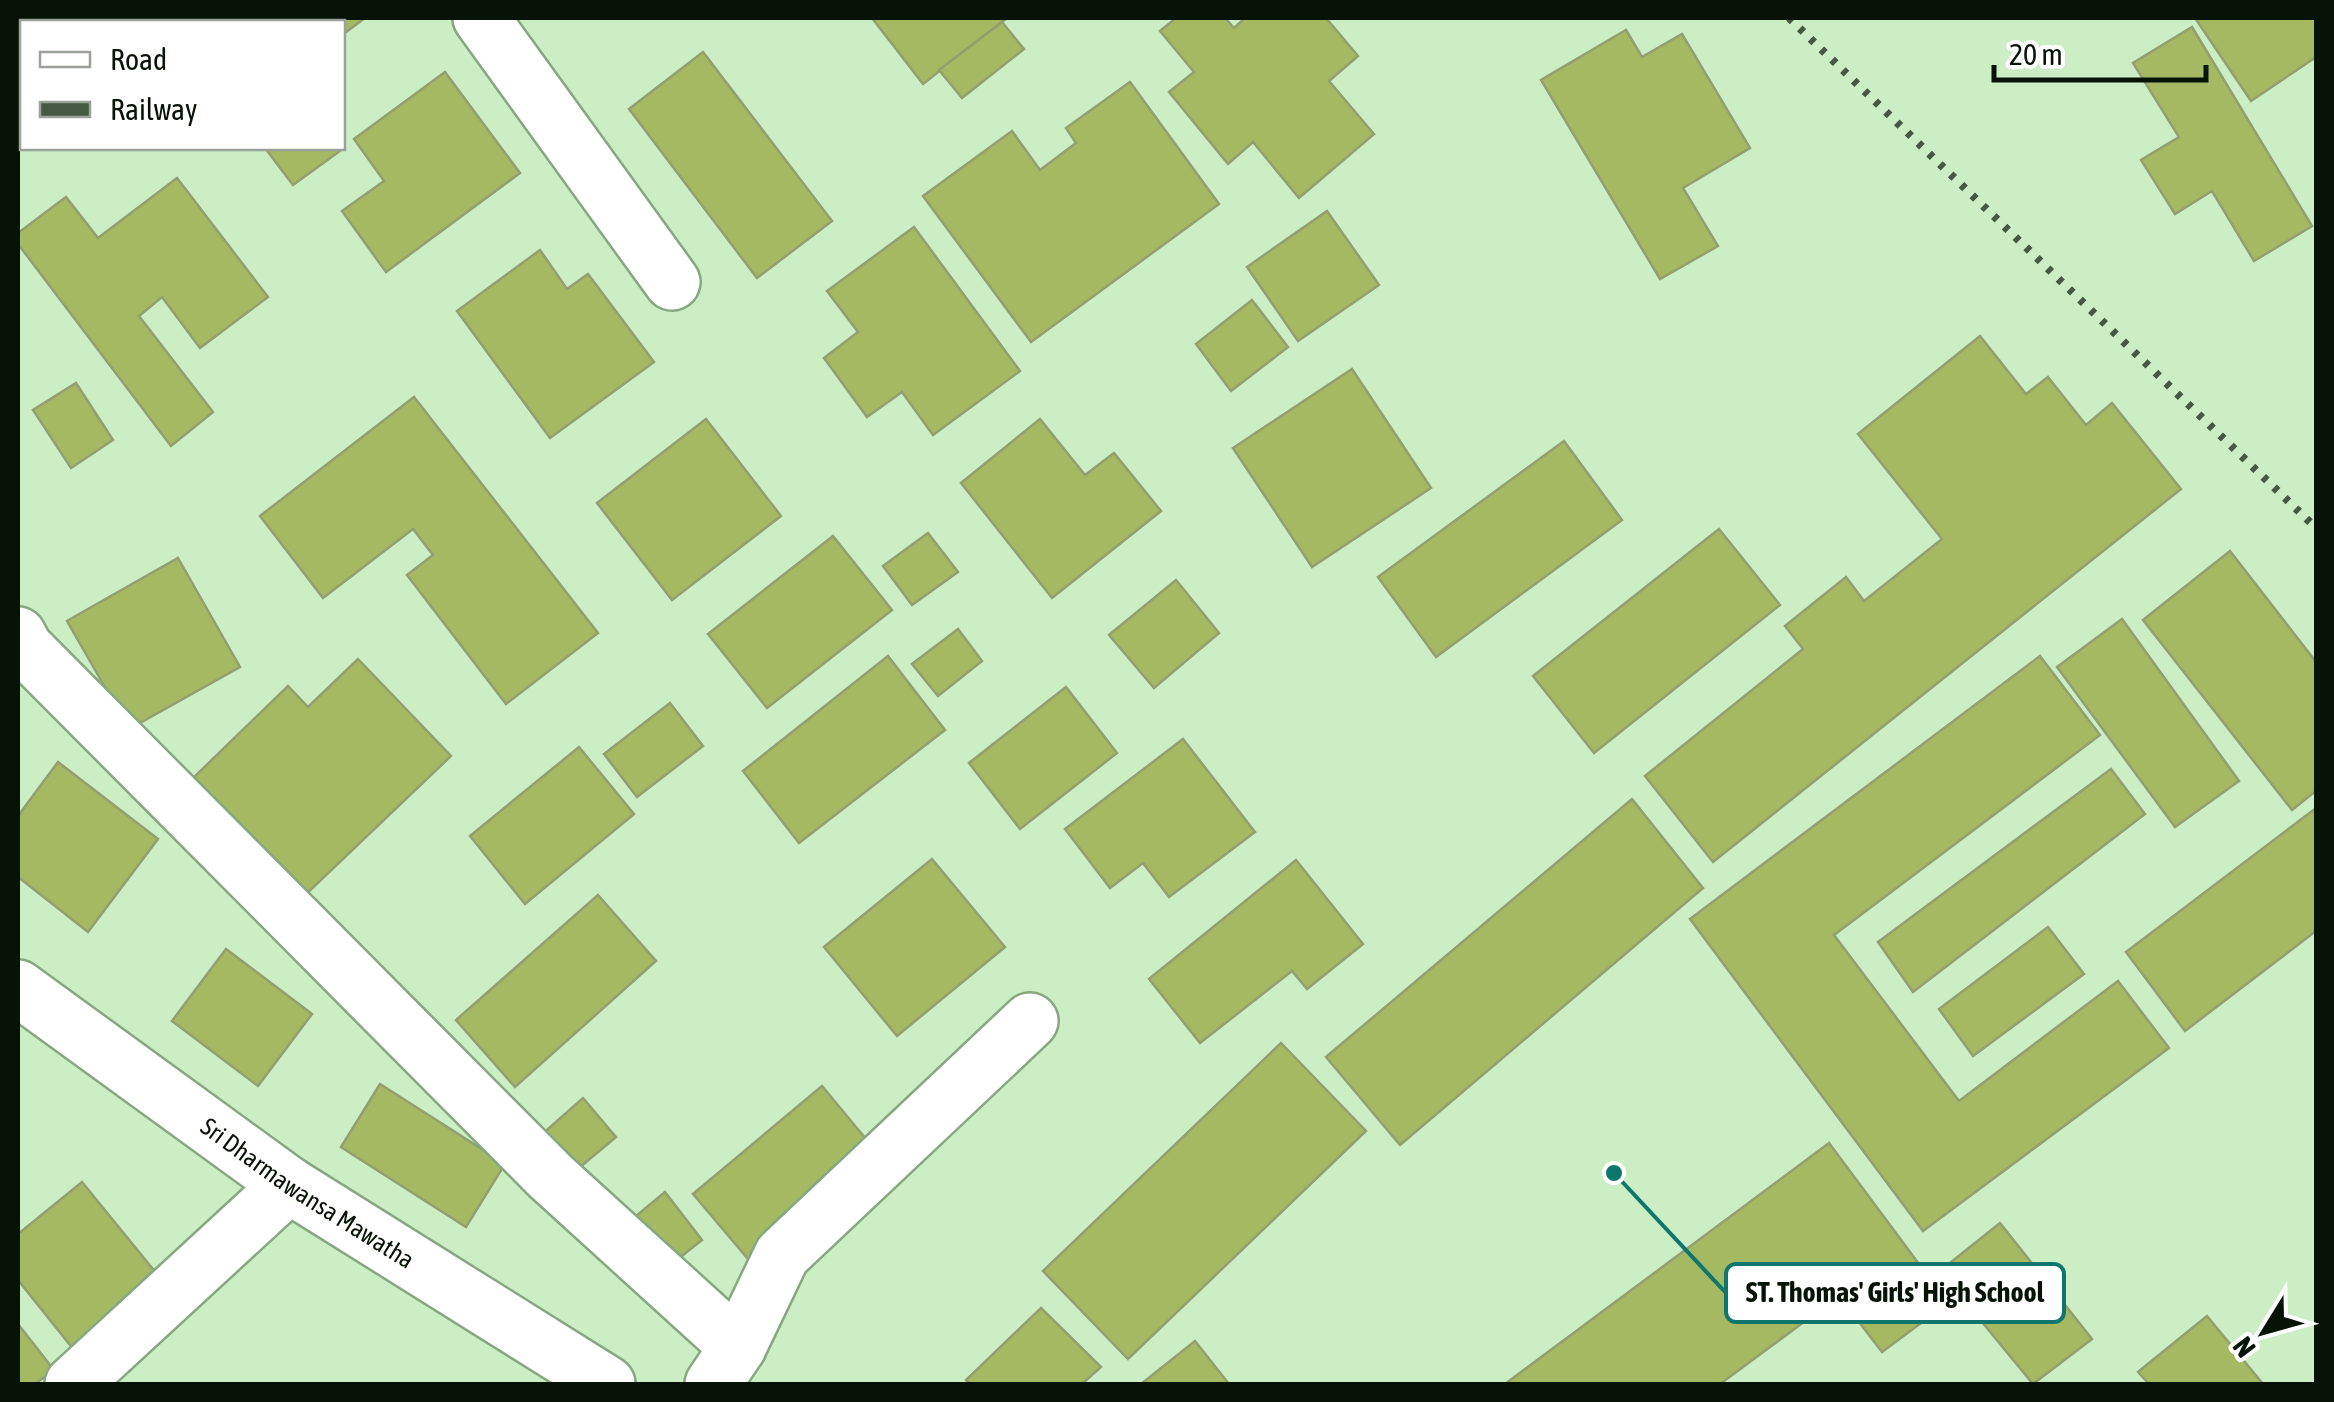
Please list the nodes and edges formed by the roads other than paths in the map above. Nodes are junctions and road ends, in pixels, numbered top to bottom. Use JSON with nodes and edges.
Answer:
{"nodes":[{"id":1,"x":481,"y":18,"type":"edge"},
{"id":2,"x":672,"y":282,"type":"dead end"},
{"id":3,"x":18,"y":634,"type":"edge"},
{"id":4,"x":18,"y":988,"type":"edge"},
{"id":5,"x":1030,"y":1021,"type":"dead end"},
{"id":6,"x":289,"y":1185,"type":"junction"},
{"id":7,"x":726,"y":1366,"type":"edge"},
{"id":8,"x":73,"y":1384,"type":"edge"},
{"id":9,"x":607,"y":1384,"type":"edge"}],
"edges":[{"from":1,"to":2,"type":"street"},
{"from":3,"to":7,"type":"street"},
{"from":4,"to":6,"type":"street","name":"Sri Dharmawansa Mawatha"},
{"from":5,"to":7,"type":"street"},
{"from":6,"to":8,"type":"street"},
{"from":6,"to":9,"type":"street","name":"Sri Dharmawansa Mawatha"}]}
